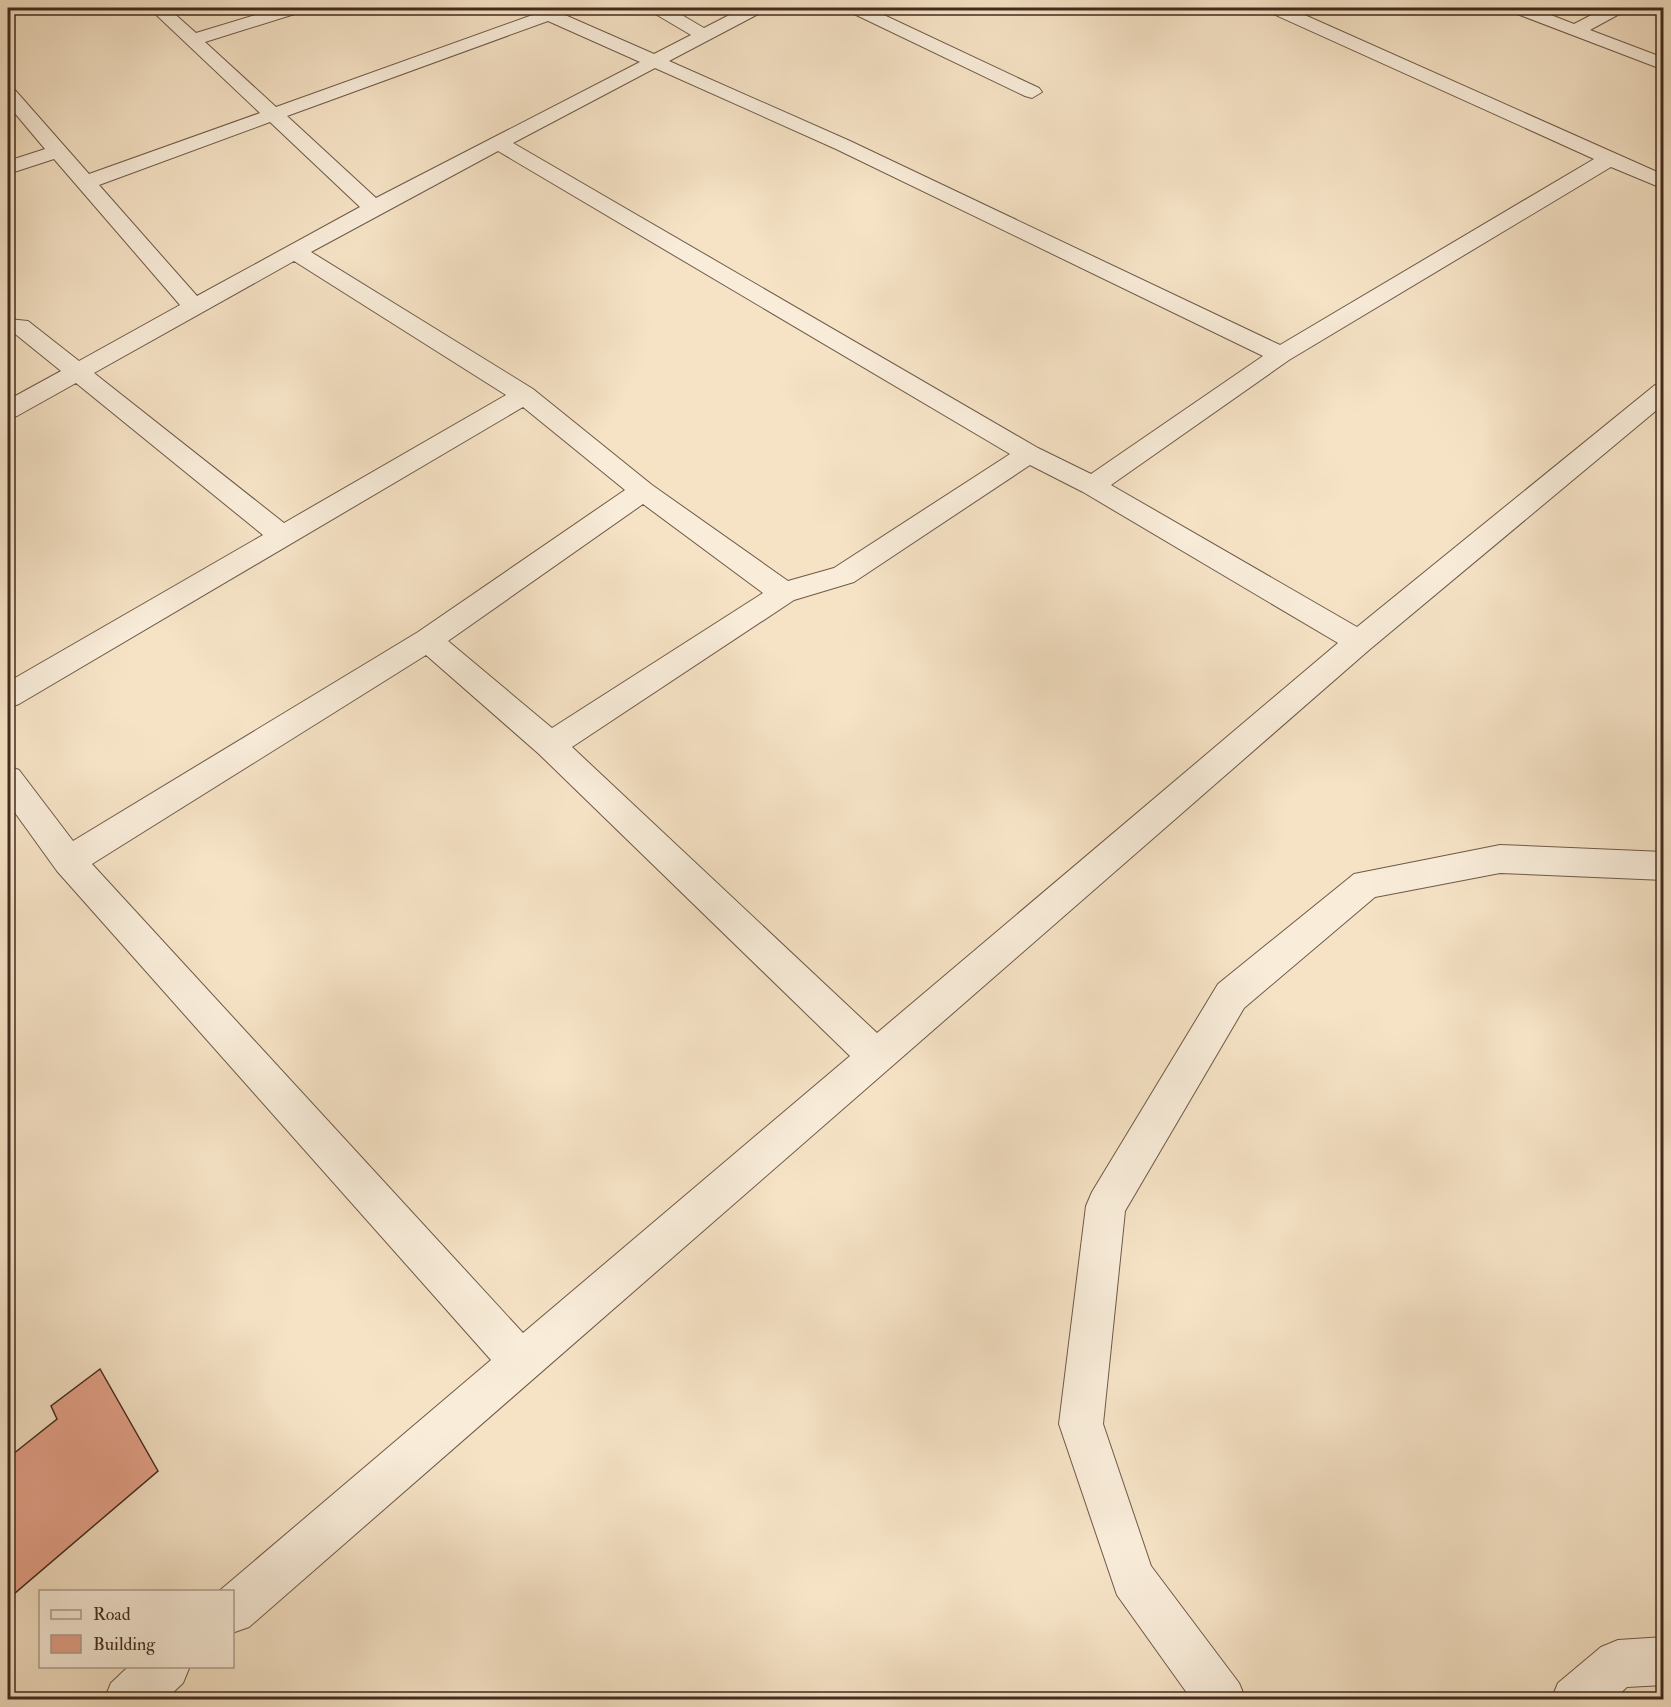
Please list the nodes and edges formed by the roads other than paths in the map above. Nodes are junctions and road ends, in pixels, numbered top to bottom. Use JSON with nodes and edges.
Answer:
{"nodes":[{"id":1,"x":158,"y":8,"type":"edge"},
{"id":2,"x":295,"y":8,"type":"edge"},
{"id":3,"x":567,"y":8,"type":"edge"},
{"id":4,"x":658,"y":8,"type":"edge"},
{"id":5,"x":756,"y":8,"type":"edge"},
{"id":6,"x":856,"y":8,"type":"edge"},
{"id":7,"x":1275,"y":8,"type":"edge"},
{"id":8,"x":1518,"y":8,"type":"edge"},
{"id":9,"x":1617,"y":8,"type":"edge"},
{"id":10,"x":548,"y":14,"type":"junction"},
{"id":11,"x":1576,"y":30,"type":"junction"},
{"id":12,"x":705,"y":36,"type":"junction"},
{"id":13,"x":193,"y":40,"type":"junction"},
{"id":14,"x":651,"y":62,"type":"junction"},
{"id":15,"x":1664,"y":65,"type":"edge"},
{"id":16,"x":1032,"y":92,"type":"dead end"},
{"id":17,"x":8,"y":94,"type":"edge"},
{"id":18,"x":273,"y":113,"type":"junction"},
{"id":19,"x":498,"y":143,"type":"junction"},
{"id":20,"x":58,"y":151,"type":"junction"},
{"id":21,"x":1609,"y":159,"type":"junction"},
{"id":22,"x":1664,"y":162,"type":"edge"},
{"id":23,"x":8,"y":168,"type":"edge"},
{"id":24,"x":1655,"y":179,"type":"edge"},
{"id":25,"x":87,"y":182,"type":"junction"},
{"id":26,"x":374,"y":208,"type":"junction"},
{"id":27,"x":295,"y":252,"type":"junction"},
{"id":28,"x":194,"y":307,"type":"junction"},
{"id":29,"x":8,"y":326,"type":"edge"},
{"id":30,"x":1281,"y":355,"type":"junction"},
{"id":31,"x":78,"y":372,"type":"junction"},
{"id":32,"x":524,"y":395,"type":"junction"},
{"id":33,"x":1658,"y":402,"type":"edge"},
{"id":34,"x":8,"y":410,"type":"edge"},
{"id":35,"x":1029,"y":454,"type":"junction"},
{"id":36,"x":1092,"y":486,"type":"junction"},
{"id":37,"x":643,"y":491,"type":"junction"},
{"id":38,"x":281,"y":535,"type":"junction"},
{"id":39,"x":784,"y":593,"type":"junction"},
{"id":40,"x":428,"y":640,"type":"junction"},
{"id":41,"x":1359,"y":642,"type":"junction"},
{"id":42,"x":8,"y":696,"type":"edge"},
{"id":43,"x":550,"y":745,"type":"junction"},
{"id":44,"x":8,"y":779,"type":"edge"},
{"id":45,"x":69,"y":861,"type":"junction"},
{"id":46,"x":1664,"y":866,"type":"edge"},
{"id":47,"x":876,"y":1057,"type":"junction"},
{"id":48,"x":521,"y":1362,"type":"junction"},
{"id":49,"x":234,"y":1608,"type":"edge"},
{"id":50,"x":1664,"y":1661,"type":"edge"},
{"id":51,"x":1222,"y":1700,"type":"edge"},
{"id":52,"x":1575,"y":1700,"type":"edge"}],
"edges":[{"from":1,"to":13,"type":"street"},
{"from":2,"to":13,"type":"street"},
{"from":3,"to":10,"type":"street"},
{"from":4,"to":12,"type":"street"},
{"from":5,"to":12,"type":"street"},
{"from":6,"to":16,"type":"street"},
{"from":7,"to":21,"type":"street"},
{"from":8,"to":11,"type":"street"},
{"from":9,"to":11,"type":"street"},
{"from":10,"to":14,"type":"street"},
{"from":10,"to":18,"type":"street"},
{"from":11,"to":15,"type":"street"},
{"from":12,"to":14,"type":"street"},
{"from":13,"to":18,"type":"street"},
{"from":14,"to":19,"type":"street"},
{"from":14,"to":30,"type":"street"},
{"from":17,"to":20,"type":"street"},
{"from":18,"to":25,"type":"street"},
{"from":18,"to":26,"type":"street"},
{"from":19,"to":26,"type":"street"},
{"from":19,"to":35,"type":"street"},
{"from":20,"to":23,"type":"street"},
{"from":20,"to":25,"type":"street"},
{"from":21,"to":24,"type":"street"},
{"from":21,"to":30,"type":"street"},
{"from":22,"to":24,"type":"street"},
{"from":25,"to":28,"type":"street"},
{"from":26,"to":27,"type":"street"},
{"from":27,"to":28,"type":"street"},
{"from":27,"to":32,"type":"street"},
{"from":28,"to":31,"type":"street"},
{"from":29,"to":31,"type":"street"},
{"from":30,"to":36,"type":"street"},
{"from":31,"to":34,"type":"street"},
{"from":31,"to":38,"type":"street"},
{"from":32,"to":37,"type":"street"},
{"from":32,"to":38,"type":"street"},
{"from":33,"to":41,"type":"street"},
{"from":35,"to":36,"type":"street"},
{"from":35,"to":39,"type":"street"},
{"from":36,"to":41,"type":"street"},
{"from":37,"to":39,"type":"street"},
{"from":37,"to":40,"type":"street"},
{"from":38,"to":42,"type":"street"},
{"from":39,"to":43,"type":"street"},
{"from":40,"to":43,"type":"street"},
{"from":40,"to":45,"type":"street"},
{"from":41,"to":47,"type":"street"},
{"from":43,"to":47,"type":"street"},
{"from":44,"to":45,"type":"street"},
{"from":45,"to":48,"type":"street"},
{"from":46,"to":51,"type":"street"},
{"from":47,"to":48,"type":"street"},
{"from":48,"to":49,"type":"street"},
{"from":50,"to":52,"type":"street"}]}
